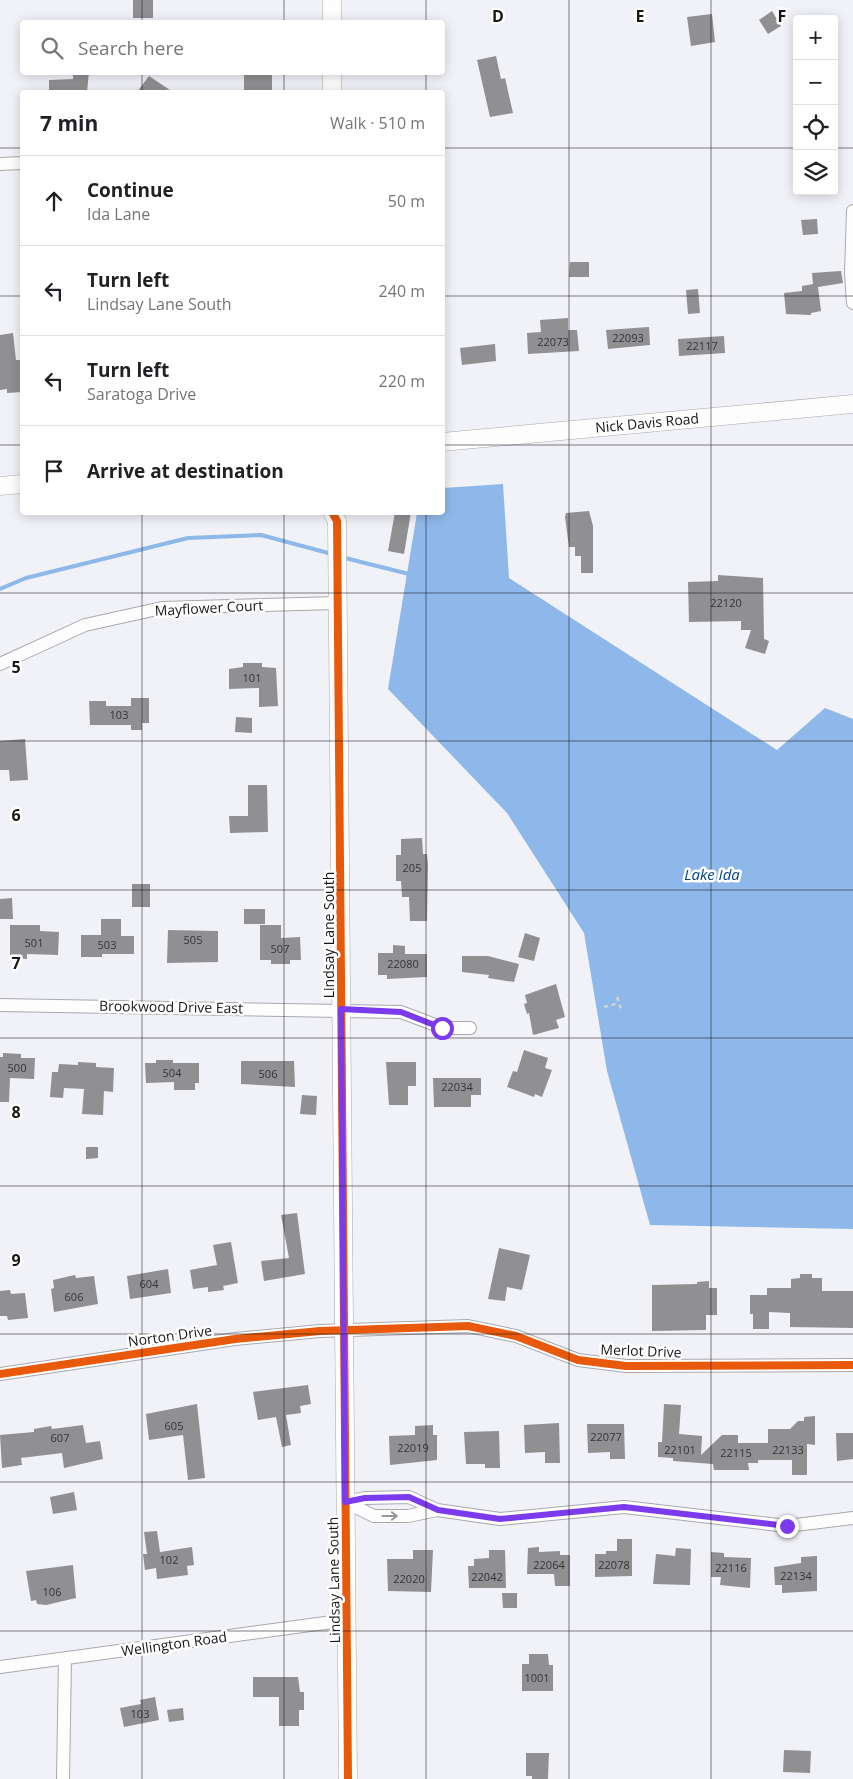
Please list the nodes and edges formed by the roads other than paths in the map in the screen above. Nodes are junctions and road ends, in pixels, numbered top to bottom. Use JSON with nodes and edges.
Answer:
{"nodes":[{"id":1,"x":332,"y":0,"type":"edge"},
{"id":2,"x":332,"y":20,"type":"edge"},
{"id":3,"x":332,"y":75,"type":"edge"},
{"id":4,"x":332,"y":90,"type":"edge"},
{"id":5,"x":20,"y":163,"type":"edge"},
{"id":6,"x":0,"y":164,"type":"edge"},
{"id":7,"x":853,"y":211,"type":"edge"},
{"id":8,"x":853,"y":302,"type":"edge"},
{"id":9,"x":853,"y":404,"type":"edge"},
{"id":10,"x":445,"y":442,"type":"edge"},
{"id":11,"x":20,"y":484,"type":"edge"},
{"id":12,"x":0,"y":486,"type":"edge"},
{"id":13,"x":337,"y":515,"type":"edge"},
{"id":14,"x":337,"y":603,"type":"junction"},
{"id":15,"x":0,"y":664,"type":"edge"},
{"id":16,"x":0,"y":1005,"type":"edge"},
{"id":17,"x":341,"y":1009,"type":"junction"},
{"id":18,"x":470,"y":1028,"type":"dead end"},
{"id":19,"x":344,"y":1328,"type":"junction"},
{"id":20,"x":853,"y":1365,"type":"edge"},
{"id":21,"x":0,"y":1374,"type":"edge"},
{"id":22,"x":345,"y":1502,"type":"junction"},
{"id":23,"x":438,"y":1510,"type":"junction"},
{"id":24,"x":853,"y":1518,"type":"edge"},
{"id":25,"x":348,"y":1620,"type":"junction"},
{"id":26,"x":65,"y":1658,"type":"junction"},
{"id":27,"x":0,"y":1667,"type":"edge"},
{"id":28,"x":63,"y":1779,"type":"edge"},
{"id":29,"x":348,"y":1779,"type":"edge"}],
"edges":[{"from":1,"to":2,"type":"street"},
{"from":3,"to":4,"type":"street"},
{"from":5,"to":6,"type":"street"},
{"from":7,"to":8,"type":"street"},
{"from":9,"to":10,"type":"street","name":"Nick Davis Road"},
{"from":11,"to":12,"type":"street"},
{"from":13,"to":14,"type":"street","name":"Lindsay Lane South"},
{"from":14,"to":15,"type":"street","name":"Mayflower Court"},
{"from":14,"to":17,"type":"street","name":"Lindsay Lane South"},
{"from":16,"to":17,"type":"street","name":"Brookwood Drive East"},
{"from":17,"to":18,"type":"street","name":"Brookwood Drive East"},
{"from":17,"to":19,"type":"street","name":"Lindsay Lane South"},
{"from":19,"to":20,"type":"street","name":"Merlot Drive"},
{"from":19,"to":21,"type":"street","name":"Norton Drive"},
{"from":19,"to":22,"type":"street","name":"Lindsay Lane South"},
{"from":22,"to":23,"type":"street"},
{"from":22,"to":23,"type":"street","one_way":true},
{"from":22,"to":25,"type":"street","name":"Lindsay Lane South"},
{"from":23,"to":24,"type":"street"},
{"from":25,"to":26,"type":"street","name":"Wellington Road"},
{"from":25,"to":29,"type":"street","name":"Lindsay Lane South"},
{"from":26,"to":27,"type":"street","name":"Wellington Road"},
{"from":26,"to":28,"type":"street"}]}
